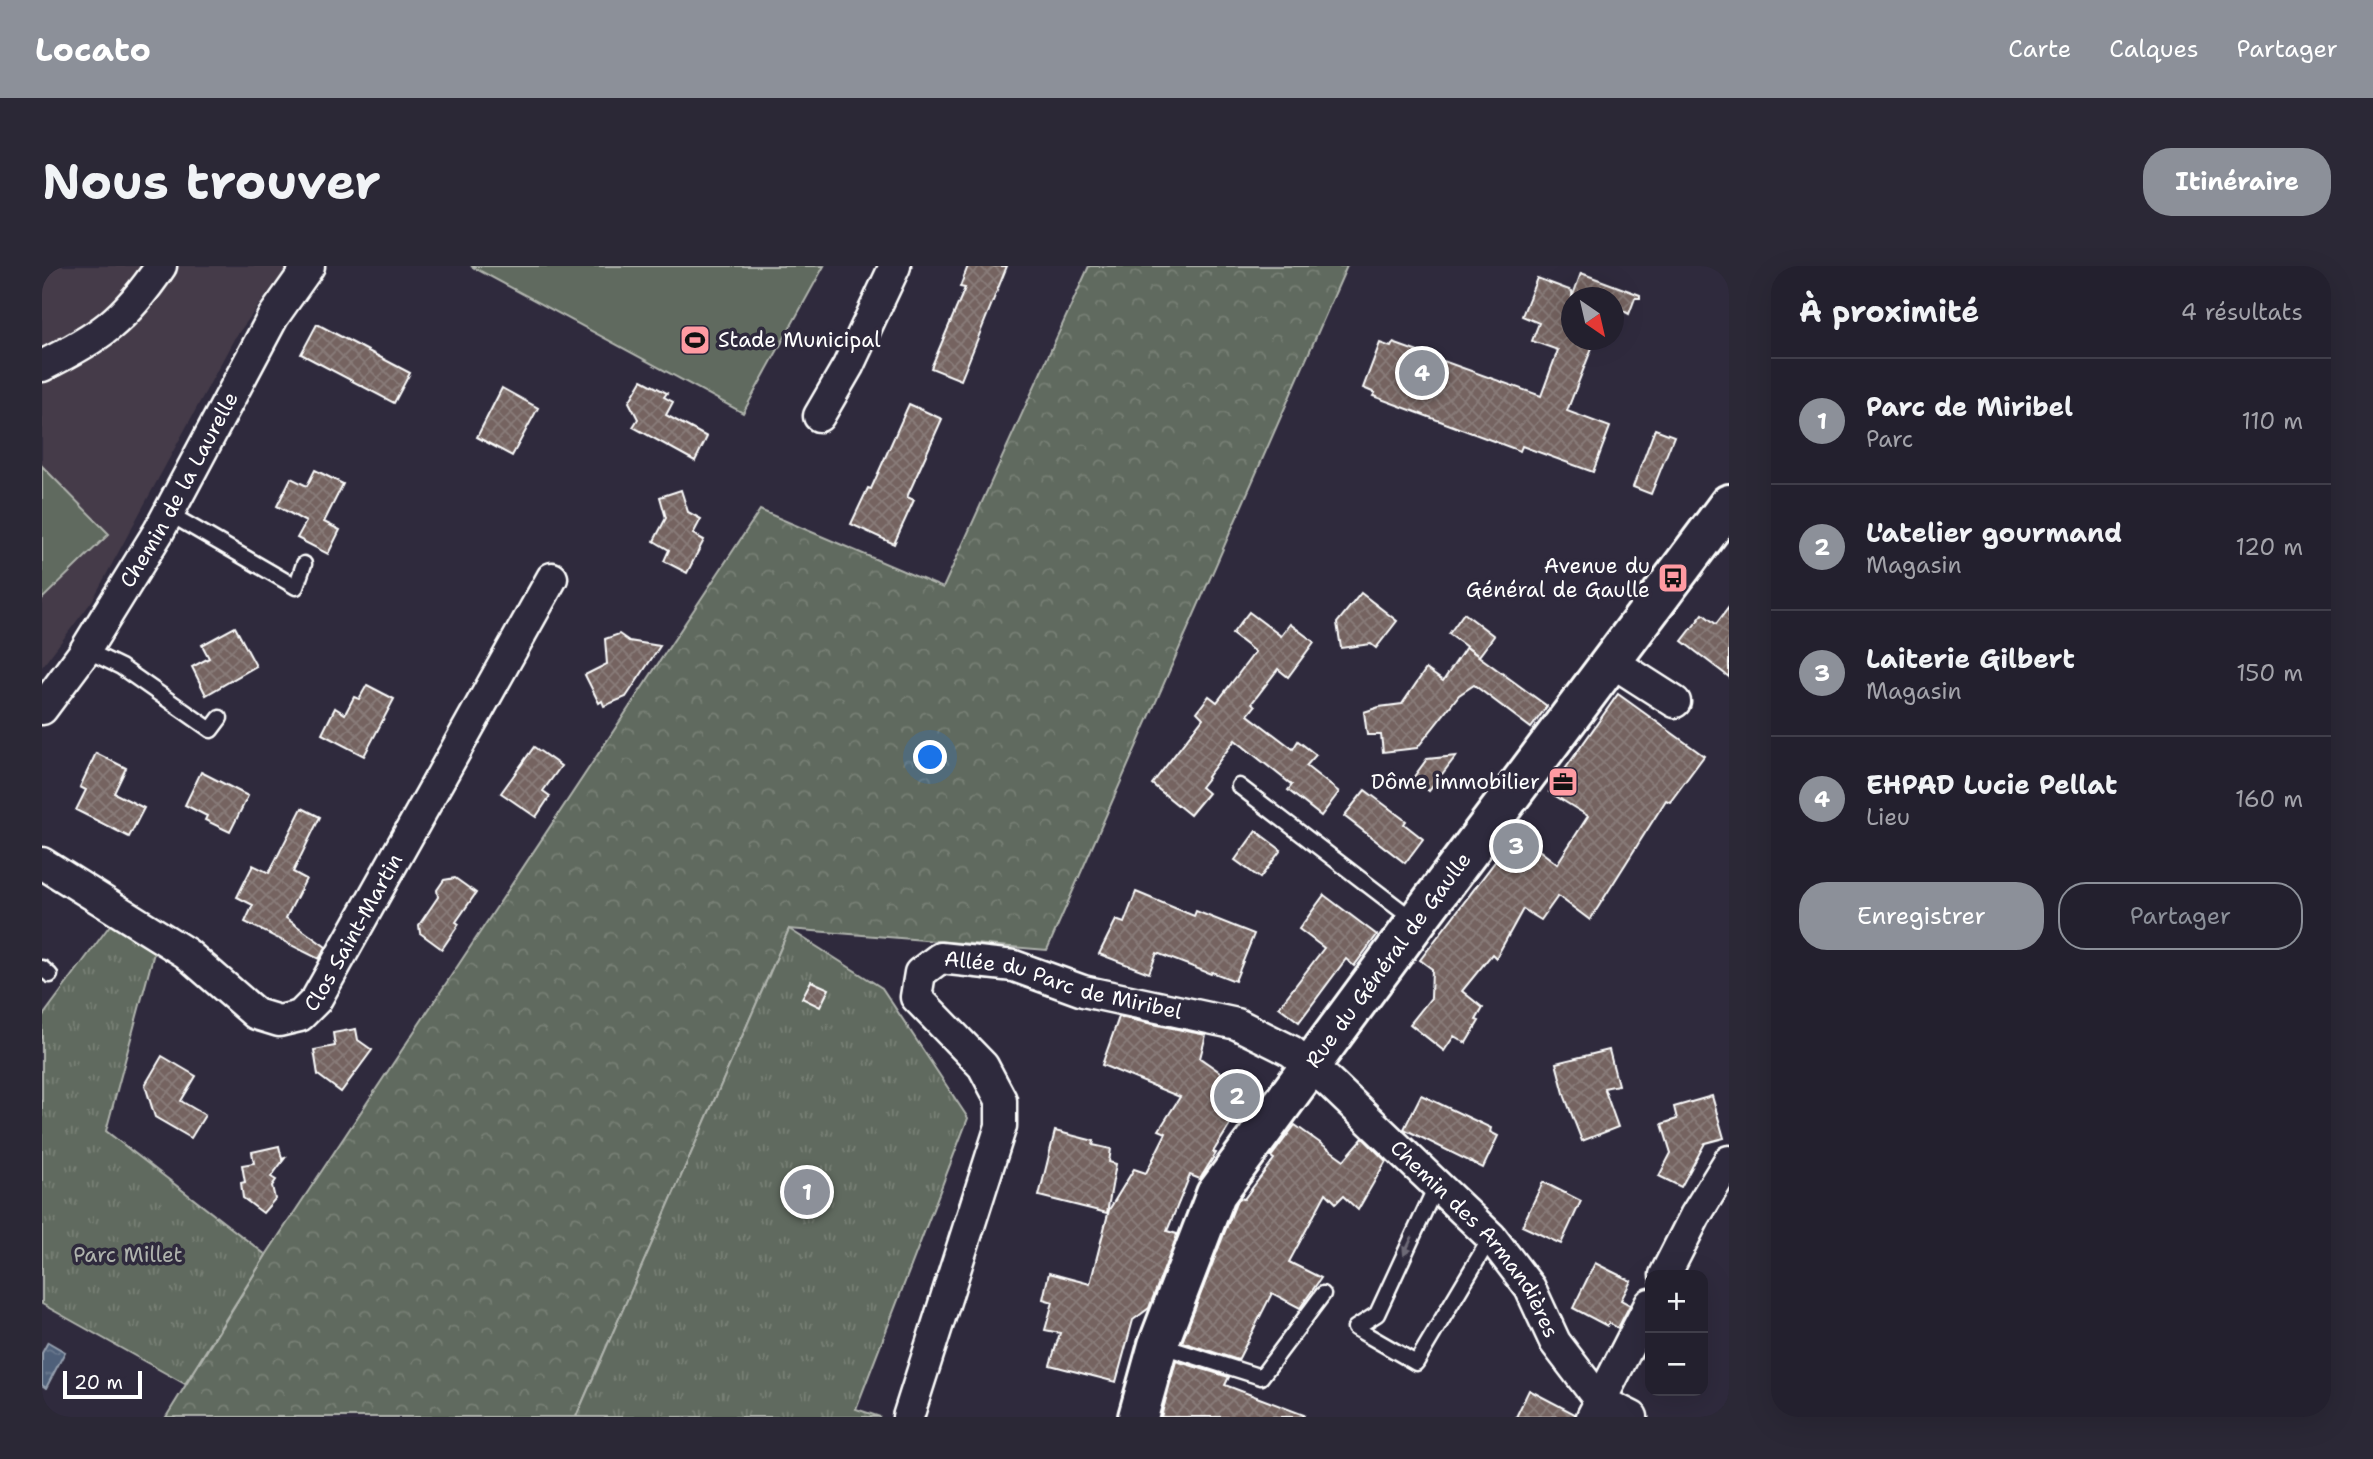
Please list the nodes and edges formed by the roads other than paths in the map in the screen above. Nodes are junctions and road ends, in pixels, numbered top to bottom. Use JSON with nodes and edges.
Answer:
{"nodes":[{"id":1,"x":160,"y":266,"type":"edge"},
{"id":2,"x":309,"y":266,"type":"edge"},
{"id":3,"x":895,"y":266,"type":"edge"},
{"id":4,"x":42,"y":366,"type":"edge"},
{"id":5,"x":819,"y":416,"type":"dead end"},
{"id":6,"x":1729,"y":504,"type":"edge"},
{"id":7,"x":168,"y":513,"type":"junction"},
{"id":8,"x":304,"y":564,"type":"dead end"},
{"id":9,"x":552,"y":578,"type":"dead end"},
{"id":10,"x":86,"y":650,"type":"junction"},
{"id":11,"x":1611,"y":661,"type":"junction"},
{"id":12,"x":1675,"y":702,"type":"dead end"},
{"id":13,"x":42,"y":709,"type":"edge"},
{"id":14,"x":219,"y":718,"type":"dead end"},
{"id":15,"x":1239,"y":786,"type":"dead end"},
{"id":16,"x":42,"y":863,"type":"edge"},
{"id":17,"x":1416,"y":922,"type":"junction"},
{"id":18,"x":1310,"y":1066,"type":"junction"},
{"id":19,"x":1729,"y":1160,"type":"edge"},
{"id":20,"x":1437,"y":1184,"type":"junction"},
{"id":21,"x":1491,"y":1237,"type":"junction"},
{"id":22,"x":1668,"y":1270,"type":"edge"},
{"id":23,"x":1323,"y":1294,"type":"dead end"},
{"id":24,"x":1645,"y":1314,"type":"edge"},
{"id":25,"x":1158,"y":1345,"type":"junction"},
{"id":26,"x":1596,"y":1409,"type":"edge"},
{"id":27,"x":908,"y":1417,"type":"edge"},
{"id":28,"x":1138,"y":1417,"type":"edge"},
{"id":29,"x":1632,"y":1417,"type":"edge"}],
"edges":[{"from":1,"to":4,"type":"street"},
{"from":2,"to":7,"type":"street","name":"Chemin de la Laurelle"},
{"from":3,"to":5,"type":"street"},
{"from":6,"to":11,"type":"main road","name":"Rue du Général de Gaulle"},
{"from":7,"to":8,"type":"lane"},
{"from":7,"to":10,"type":"street","name":"Chemin de la Laurelle"},
{"from":9,"to":16,"type":"street","name":"Clos Saint-Martin"},
{"from":10,"to":13,"type":"street","name":"Chemin de la Laurelle"},
{"from":10,"to":14,"type":"lane"},
{"from":11,"to":12,"type":"street"},
{"from":11,"to":17,"type":"main road","name":"Rue du Général de Gaulle"},
{"from":15,"to":17,"type":"lane"},
{"from":17,"to":18,"type":"main road","name":"Rue du Général de Gaulle"},
{"from":18,"to":20,"type":"street","name":"Chemin des Armandières"},
{"from":18,"to":25,"type":"main road","name":"Rue du Général de Gaulle"},
{"from":18,"to":27,"type":"street","name":"Allée du Parc de Miribel"},
{"from":19,"to":22,"type":"street"},
{"from":20,"to":21,"type":"street","name":"Chemin des Armandières"},
{"from":20,"to":21,"type":"lane","one_way":true},
{"from":21,"to":26,"type":"street","name":"Chemin des Armandières"},
{"from":23,"to":25,"type":"lane"},
{"from":24,"to":26,"type":"street"},
{"from":25,"to":28,"type":"main road","name":"Rue du Général de Gaulle"},
{"from":26,"to":29,"type":"street","name":"Chemin des Armandières"}]}
